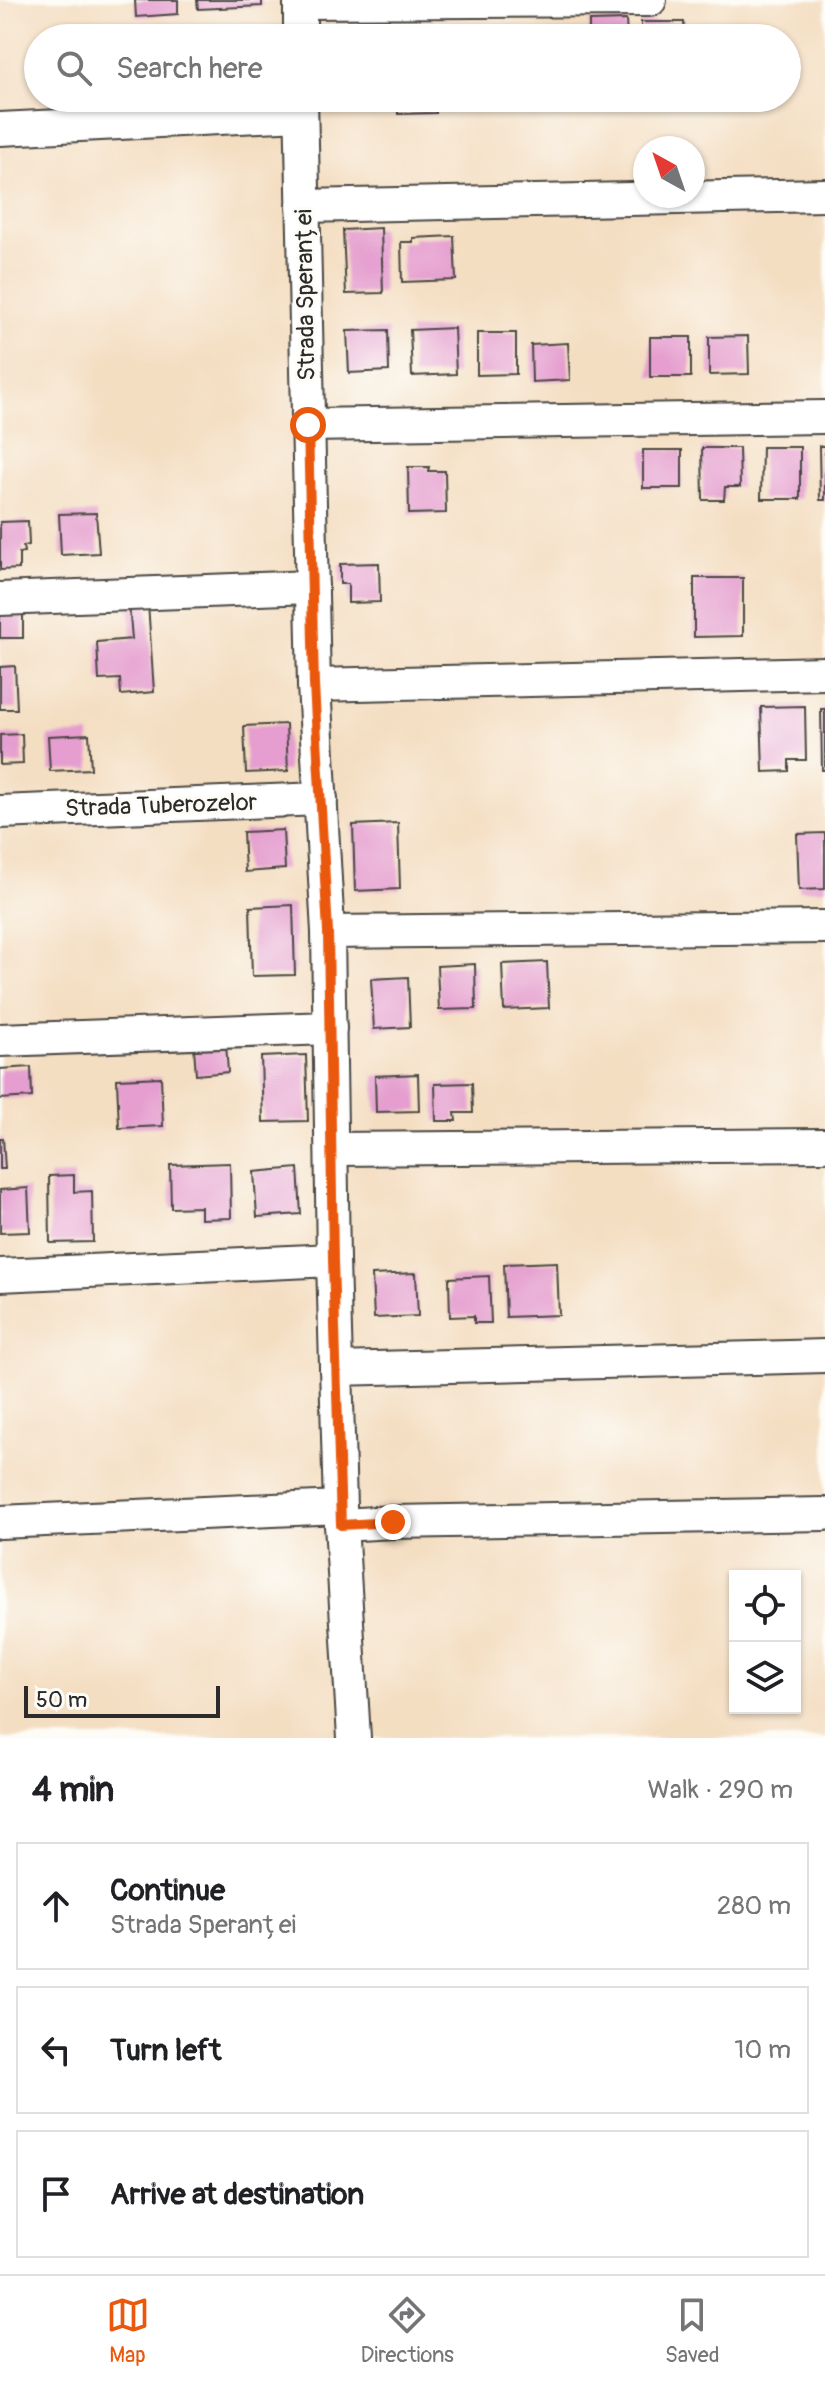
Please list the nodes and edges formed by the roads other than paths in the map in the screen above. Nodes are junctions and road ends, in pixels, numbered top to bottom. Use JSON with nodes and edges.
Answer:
{"nodes":[{"id":1,"x":650,"y":0,"type":"edge"},
{"id":2,"x":300,"y":1,"type":"edge"},
{"id":3,"x":300,"y":24,"type":"edge"},
{"id":4,"x":222,"y":112,"type":"edge"},
{"id":5,"x":301,"y":112,"type":"edge"},
{"id":6,"x":0,"y":129,"type":"edge"},
{"id":7,"x":825,"y":195,"type":"edge"},
{"id":8,"x":303,"y":206,"type":"junction"},
{"id":9,"x":825,"y":417,"type":"edge"},
{"id":10,"x":308,"y":425,"type":"junction"},
{"id":11,"x":312,"y":587,"type":"junction"},
{"id":12,"x":0,"y":599,"type":"edge"},
{"id":13,"x":825,"y":673,"type":"edge"},
{"id":14,"x":314,"y":685,"type":"junction"},
{"id":15,"x":321,"y":799,"type":"junction"},
{"id":16,"x":0,"y":812,"type":"edge"},
{"id":17,"x":825,"y":927,"type":"edge"},
{"id":18,"x":328,"y":932,"type":"junction"},
{"id":19,"x":330,"y":1028,"type":"junction"},
{"id":20,"x":0,"y":1040,"type":"edge"},
{"id":21,"x":825,"y":1145,"type":"edge"},
{"id":22,"x":332,"y":1149,"type":"junction"},
{"id":23,"x":333,"y":1260,"type":"junction"},
{"id":24,"x":0,"y":1275,"type":"edge"},
{"id":25,"x":825,"y":1356,"type":"edge"},
{"id":26,"x":336,"y":1369,"type":"junction"},
{"id":27,"x":825,"y":1514,"type":"edge"},
{"id":28,"x":340,"y":1516,"type":"junction"},
{"id":29,"x":0,"y":1522,"type":"edge"},
{"id":30,"x":354,"y":1738,"type":"edge"}],
"edges":[{"from":1,"to":2,"type":"street"},
{"from":2,"to":3,"type":"street"},
{"from":4,"to":6,"type":"street"},
{"from":5,"to":8,"type":"street","name":"Strada Speranței"},
{"from":7,"to":8,"type":"street"},
{"from":8,"to":10,"type":"street","name":"Strada Speranței"},
{"from":9,"to":10,"type":"street"},
{"from":10,"to":11,"type":"street","name":"Strada Speranței"},
{"from":11,"to":12,"type":"street"},
{"from":11,"to":14,"type":"street","name":"Strada Speranței"},
{"from":13,"to":14,"type":"street"},
{"from":14,"to":15,"type":"street","name":"Strada Speranței"},
{"from":15,"to":16,"type":"street","name":"Strada Tuberozelor"},
{"from":15,"to":18,"type":"street","name":"Strada Speranței"},
{"from":17,"to":18,"type":"street"},
{"from":18,"to":19,"type":"street","name":"Strada Speranței"},
{"from":19,"to":20,"type":"street"},
{"from":19,"to":22,"type":"street","name":"Strada Speranței"},
{"from":21,"to":22,"type":"street"},
{"from":22,"to":23,"type":"street","name":"Strada Speranței"},
{"from":23,"to":24,"type":"street"},
{"from":23,"to":26,"type":"street","name":"Strada Speranței"},
{"from":25,"to":26,"type":"street"},
{"from":26,"to":28,"type":"street","name":"Strada Speranței"},
{"from":27,"to":28,"type":"street"},
{"from":28,"to":29,"type":"street"},
{"from":28,"to":30,"type":"street","name":"Strada Speranței"}]}
